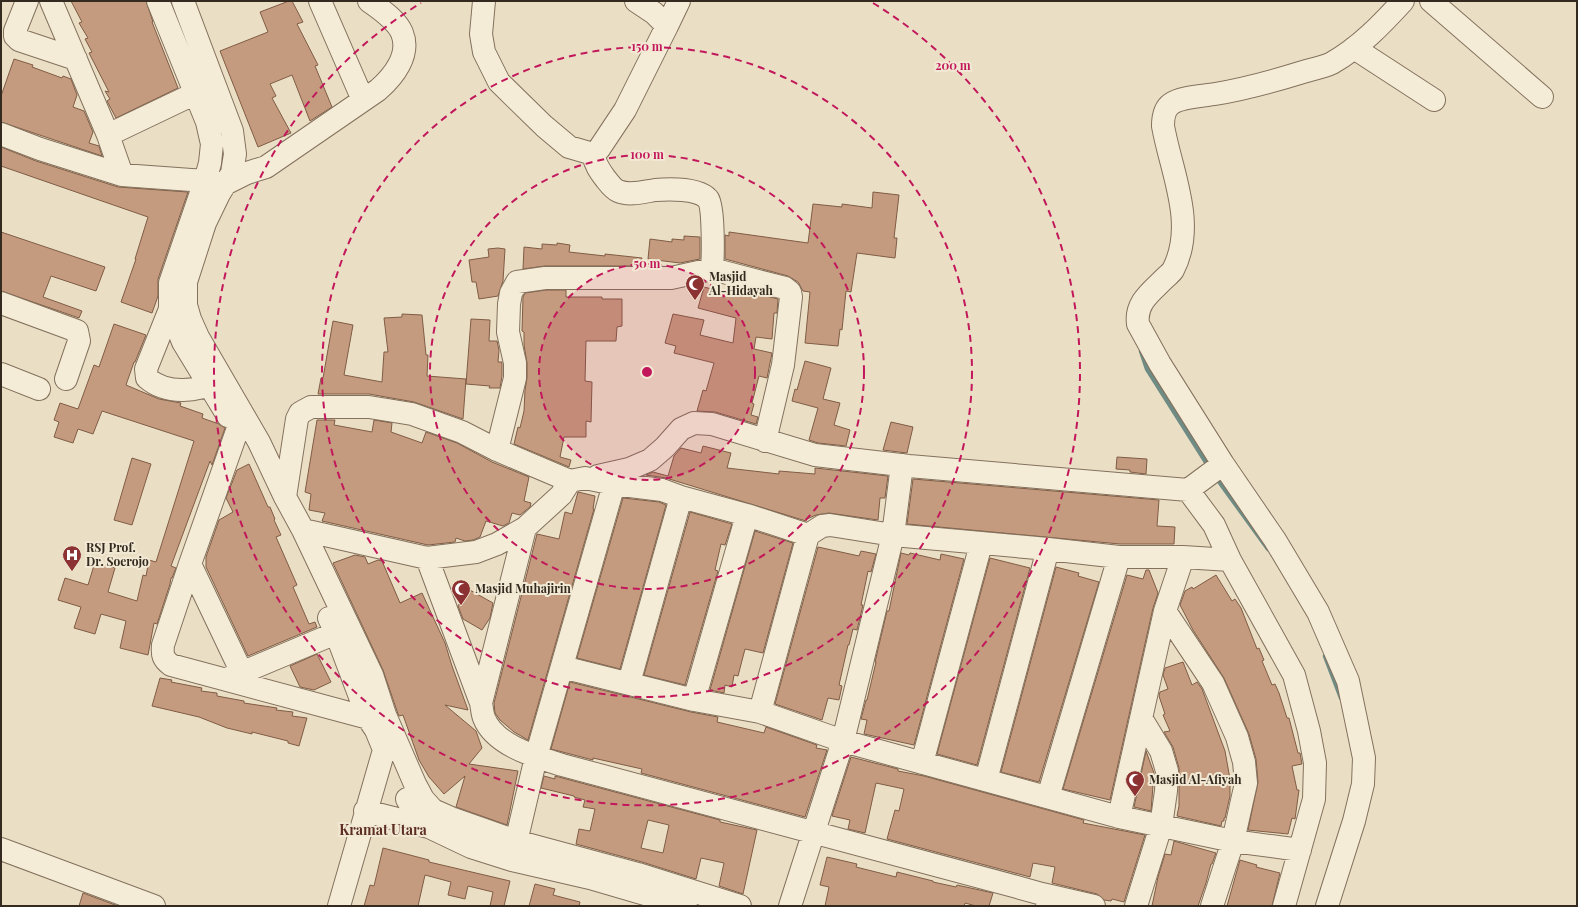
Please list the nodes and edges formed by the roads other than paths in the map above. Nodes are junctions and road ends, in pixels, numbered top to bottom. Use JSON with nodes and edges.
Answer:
{"nodes":[{"id":1,"x":27,"y":1,"type":"edge"},
{"id":2,"x":51,"y":1,"type":"edge"},
{"id":3,"x":158,"y":1,"type":"edge"},
{"id":4,"x":183,"y":1,"type":"edge"},
{"id":5,"x":320,"y":1,"type":"edge"},
{"id":6,"x":369,"y":1,"type":"edge"},
{"id":7,"x":484,"y":1,"type":"edge"},
{"id":8,"x":636,"y":1,"type":"edge"},
{"id":9,"x":679,"y":1,"type":"edge"},
{"id":10,"x":1403,"y":1,"type":"edge"},
{"id":11,"x":1431,"y":1,"type":"edge"},
{"id":12,"x":666,"y":26,"type":"junction"},
{"id":13,"x":1354,"y":48,"type":"junction"},
{"id":14,"x":76,"y":59,"type":"junction"},
{"id":15,"x":196,"y":93,"type":"junction"},
{"id":16,"x":1542,"y":97,"type":"dead end"},
{"id":17,"x":363,"y":100,"type":"junction"},
{"id":18,"x":1434,"y":100,"type":"dead end"},
{"id":19,"x":1,"y":134,"type":"edge"},
{"id":20,"x":108,"y":135,"type":"junction"},
{"id":21,"x":594,"y":160,"type":"junction"},
{"id":22,"x":122,"y":175,"type":"junction"},
{"id":23,"x":215,"y":183,"type":"junction"},
{"id":24,"x":712,"y":270,"type":"junction"},
{"id":25,"x":1,"y":303,"type":"edge"},
{"id":26,"x":170,"y":309,"type":"junction"},
{"id":27,"x":1,"y":374,"type":"edge"},
{"id":28,"x":66,"y":379,"type":"dead end"},
{"id":29,"x":216,"y":383,"type":"junction"},
{"id":30,"x":38,"y":389,"type":"dead end"},
{"id":31,"x":243,"y":427,"type":"junction"},
{"id":32,"x":765,"y":441,"type":"junction"},
{"id":33,"x":497,"y":450,"type":"junction"},
{"id":34,"x":1223,"y":464,"type":"junction"},
{"id":35,"x":902,"y":465,"type":"junction"},
{"id":36,"x":577,"y":479,"type":"junction"},
{"id":37,"x":614,"y":484,"type":"junction"},
{"id":38,"x":1194,"y":485,"type":"junction"},
{"id":39,"x":681,"y":497,"type":"junction"},
{"id":40,"x":285,"y":498,"type":"junction"},
{"id":41,"x":747,"y":515,"type":"junction"},
{"id":42,"x":525,"y":528,"type":"junction"},
{"id":43,"x":303,"y":530,"type":"junction"},
{"id":44,"x":808,"y":535,"type":"junction"},
{"id":45,"x":893,"y":535,"type":"junction"},
{"id":46,"x":981,"y":544,"type":"junction"},
{"id":47,"x":1048,"y":549,"type":"junction"},
{"id":48,"x":1119,"y":557,"type":"junction"},
{"id":49,"x":1184,"y":557,"type":"junction"},
{"id":50,"x":427,"y":558,"type":"junction"},
{"id":51,"x":1230,"y":560,"type":"junction"},
{"id":52,"x":190,"y":564,"type":"junction"},
{"id":53,"x":1165,"y":612,"type":"junction"},
{"id":54,"x":336,"y":633,"type":"junction"},
{"id":55,"x":562,"y":667,"type":"junction"},
{"id":56,"x":234,"y":676,"type":"junction"},
{"id":57,"x":629,"y":683,"type":"junction"},
{"id":58,"x":694,"y":700,"type":"junction"},
{"id":59,"x":481,"y":702,"type":"junction"},
{"id":60,"x":760,"y":712,"type":"junction"},
{"id":61,"x":377,"y":716,"type":"junction"},
{"id":62,"x":1141,"y":718,"type":"junction"},
{"id":63,"x":843,"y":741,"type":"junction"},
{"id":64,"x":384,"y":750,"type":"junction"},
{"id":65,"x":536,"y":757,"type":"junction"},
{"id":66,"x":922,"y":764,"type":"junction"},
{"id":67,"x":986,"y":780,"type":"junction"},
{"id":68,"x":1048,"y":797,"type":"junction"},
{"id":69,"x":365,"y":811,"type":"junction"},
{"id":70,"x":1119,"y":817,"type":"junction"},
{"id":71,"x":1161,"y":826,"type":"junction"},
{"id":72,"x":429,"y":827,"type":"junction"},
{"id":73,"x":814,"y":834,"type":"junction"},
{"id":74,"x":1233,"y":841,"type":"junction"},
{"id":75,"x":1,"y":849,"type":"edge"},
{"id":76,"x":514,"y":850,"type":"junction"},
{"id":77,"x":1300,"y":850,"type":"junction"},
{"id":78,"x":1046,"y":900,"type":"edge"},
{"id":79,"x":154,"y":906,"type":"edge"},
{"id":80,"x":341,"y":906,"type":"edge"},
{"id":81,"x":686,"y":906,"type":"edge"},
{"id":82,"x":740,"y":906,"type":"edge"},
{"id":83,"x":790,"y":906,"type":"edge"},
{"id":84,"x":1094,"y":906,"type":"edge"},
{"id":85,"x":1136,"y":906,"type":"edge"},
{"id":86,"x":1212,"y":906,"type":"edge"},
{"id":87,"x":1284,"y":906,"type":"edge"},
{"id":88,"x":1327,"y":906,"type":"edge"}],
"edges":[{"from":1,"to":14,"type":"street"},
{"from":2,"to":14,"type":"street"},
{"from":3,"to":15,"type":"street"},
{"from":4,"to":23,"type":"street"},
{"from":5,"to":17,"type":"street"},
{"from":6,"to":17,"type":"street"},
{"from":7,"to":21,"type":"street"},
{"from":8,"to":12,"type":"street"},
{"from":9,"to":12,"type":"street"},
{"from":10,"to":13,"type":"street"},
{"from":11,"to":16,"type":"street"},
{"from":12,"to":21,"type":"street"},
{"from":13,"to":18,"type":"street"},
{"from":13,"to":34,"type":"street"},
{"from":14,"to":20,"type":"street"},
{"from":15,"to":20,"type":"street"},
{"from":15,"to":23,"type":"street"},
{"from":17,"to":23,"type":"street"},
{"from":19,"to":22,"type":"street"},
{"from":20,"to":22,"type":"street"},
{"from":21,"to":24,"type":"street"},
{"from":22,"to":23,"type":"street"},
{"from":23,"to":26,"type":"street"},
{"from":23,"to":29,"type":"street"},
{"from":24,"to":32,"type":"street"},
{"from":24,"to":33,"type":"street"},
{"from":25,"to":28,"type":"street"},
{"from":26,"to":29,"type":"street"},
{"from":26,"to":29,"type":"street"},
{"from":27,"to":30,"type":"street"},
{"from":29,"to":31,"type":"street"},
{"from":31,"to":40,"type":"street"},
{"from":31,"to":52,"type":"street"},
{"from":31,"to":54,"type":"street"},
{"from":32,"to":35,"type":"street"},
{"from":32,"to":36,"type":"street"},
{"from":33,"to":36,"type":"street"},
{"from":33,"to":40,"type":"street"},
{"from":34,"to":38,"type":"street"},
{"from":34,"to":88,"type":"street"},
{"from":35,"to":38,"type":"street"},
{"from":35,"to":45,"type":"street"},
{"from":36,"to":37,"type":"street"},
{"from":36,"to":42,"type":"street"},
{"from":37,"to":39,"type":"street"},
{"from":37,"to":55,"type":"street"},
{"from":38,"to":51,"type":"street"},
{"from":39,"to":41,"type":"street"},
{"from":39,"to":57,"type":"street"},
{"from":40,"to":43,"type":"street"},
{"from":41,"to":44,"type":"street"},
{"from":41,"to":58,"type":"street"},
{"from":42,"to":50,"type":"street"},
{"from":42,"to":59,"type":"street"},
{"from":43,"to":50,"type":"street"},
{"from":43,"to":61,"type":"street"},
{"from":44,"to":45,"type":"street"},
{"from":44,"to":60,"type":"street"},
{"from":45,"to":46,"type":"street"},
{"from":45,"to":63,"type":"street"},
{"from":46,"to":47,"type":"street"},
{"from":46,"to":66,"type":"street"},
{"from":47,"to":48,"type":"street"},
{"from":47,"to":67,"type":"street"},
{"from":48,"to":49,"type":"street"},
{"from":48,"to":68,"type":"street"},
{"from":49,"to":51,"type":"street"},
{"from":49,"to":53,"type":"street"},
{"from":50,"to":59,"type":"street"},
{"from":51,"to":77,"type":"street"},
{"from":52,"to":56,"type":"street"},
{"from":52,"to":56,"type":"street"},
{"from":53,"to":62,"type":"street"},
{"from":53,"to":74,"type":"street"},
{"from":54,"to":56,"type":"street"},
{"from":54,"to":61,"type":"street"},
{"from":55,"to":57,"type":"street"},
{"from":55,"to":65,"type":"street"},
{"from":56,"to":61,"type":"street"},
{"from":57,"to":58,"type":"street"},
{"from":58,"to":60,"type":"street"},
{"from":59,"to":65,"type":"street"},
{"from":60,"to":63,"type":"street"},
{"from":61,"to":64,"type":"street"},
{"from":61,"to":76,"type":"street"},
{"from":62,"to":70,"type":"street"},
{"from":62,"to":71,"type":"street"},
{"from":63,"to":66,"type":"street"},
{"from":63,"to":73,"type":"street"},
{"from":64,"to":69,"type":"street"},
{"from":64,"to":72,"type":"street"},
{"from":65,"to":73,"type":"street"},
{"from":65,"to":76,"type":"street"},
{"from":66,"to":67,"type":"street"},
{"from":67,"to":68,"type":"street"},
{"from":68,"to":70,"type":"street"},
{"from":69,"to":72,"type":"street"},
{"from":69,"to":80,"type":"street"},
{"from":70,"to":71,"type":"street"},
{"from":71,"to":74,"type":"street"},
{"from":71,"to":85,"type":"street"},
{"from":72,"to":76,"type":"street"},
{"from":73,"to":78,"type":"street"},
{"from":73,"to":83,"type":"street"},
{"from":74,"to":77,"type":"street"},
{"from":74,"to":86,"type":"street"},
{"from":75,"to":79,"type":"street"},
{"from":76,"to":81,"type":"street"},
{"from":76,"to":82,"type":"street"},
{"from":77,"to":87,"type":"street"},
{"from":78,"to":84,"type":"street"}]}
